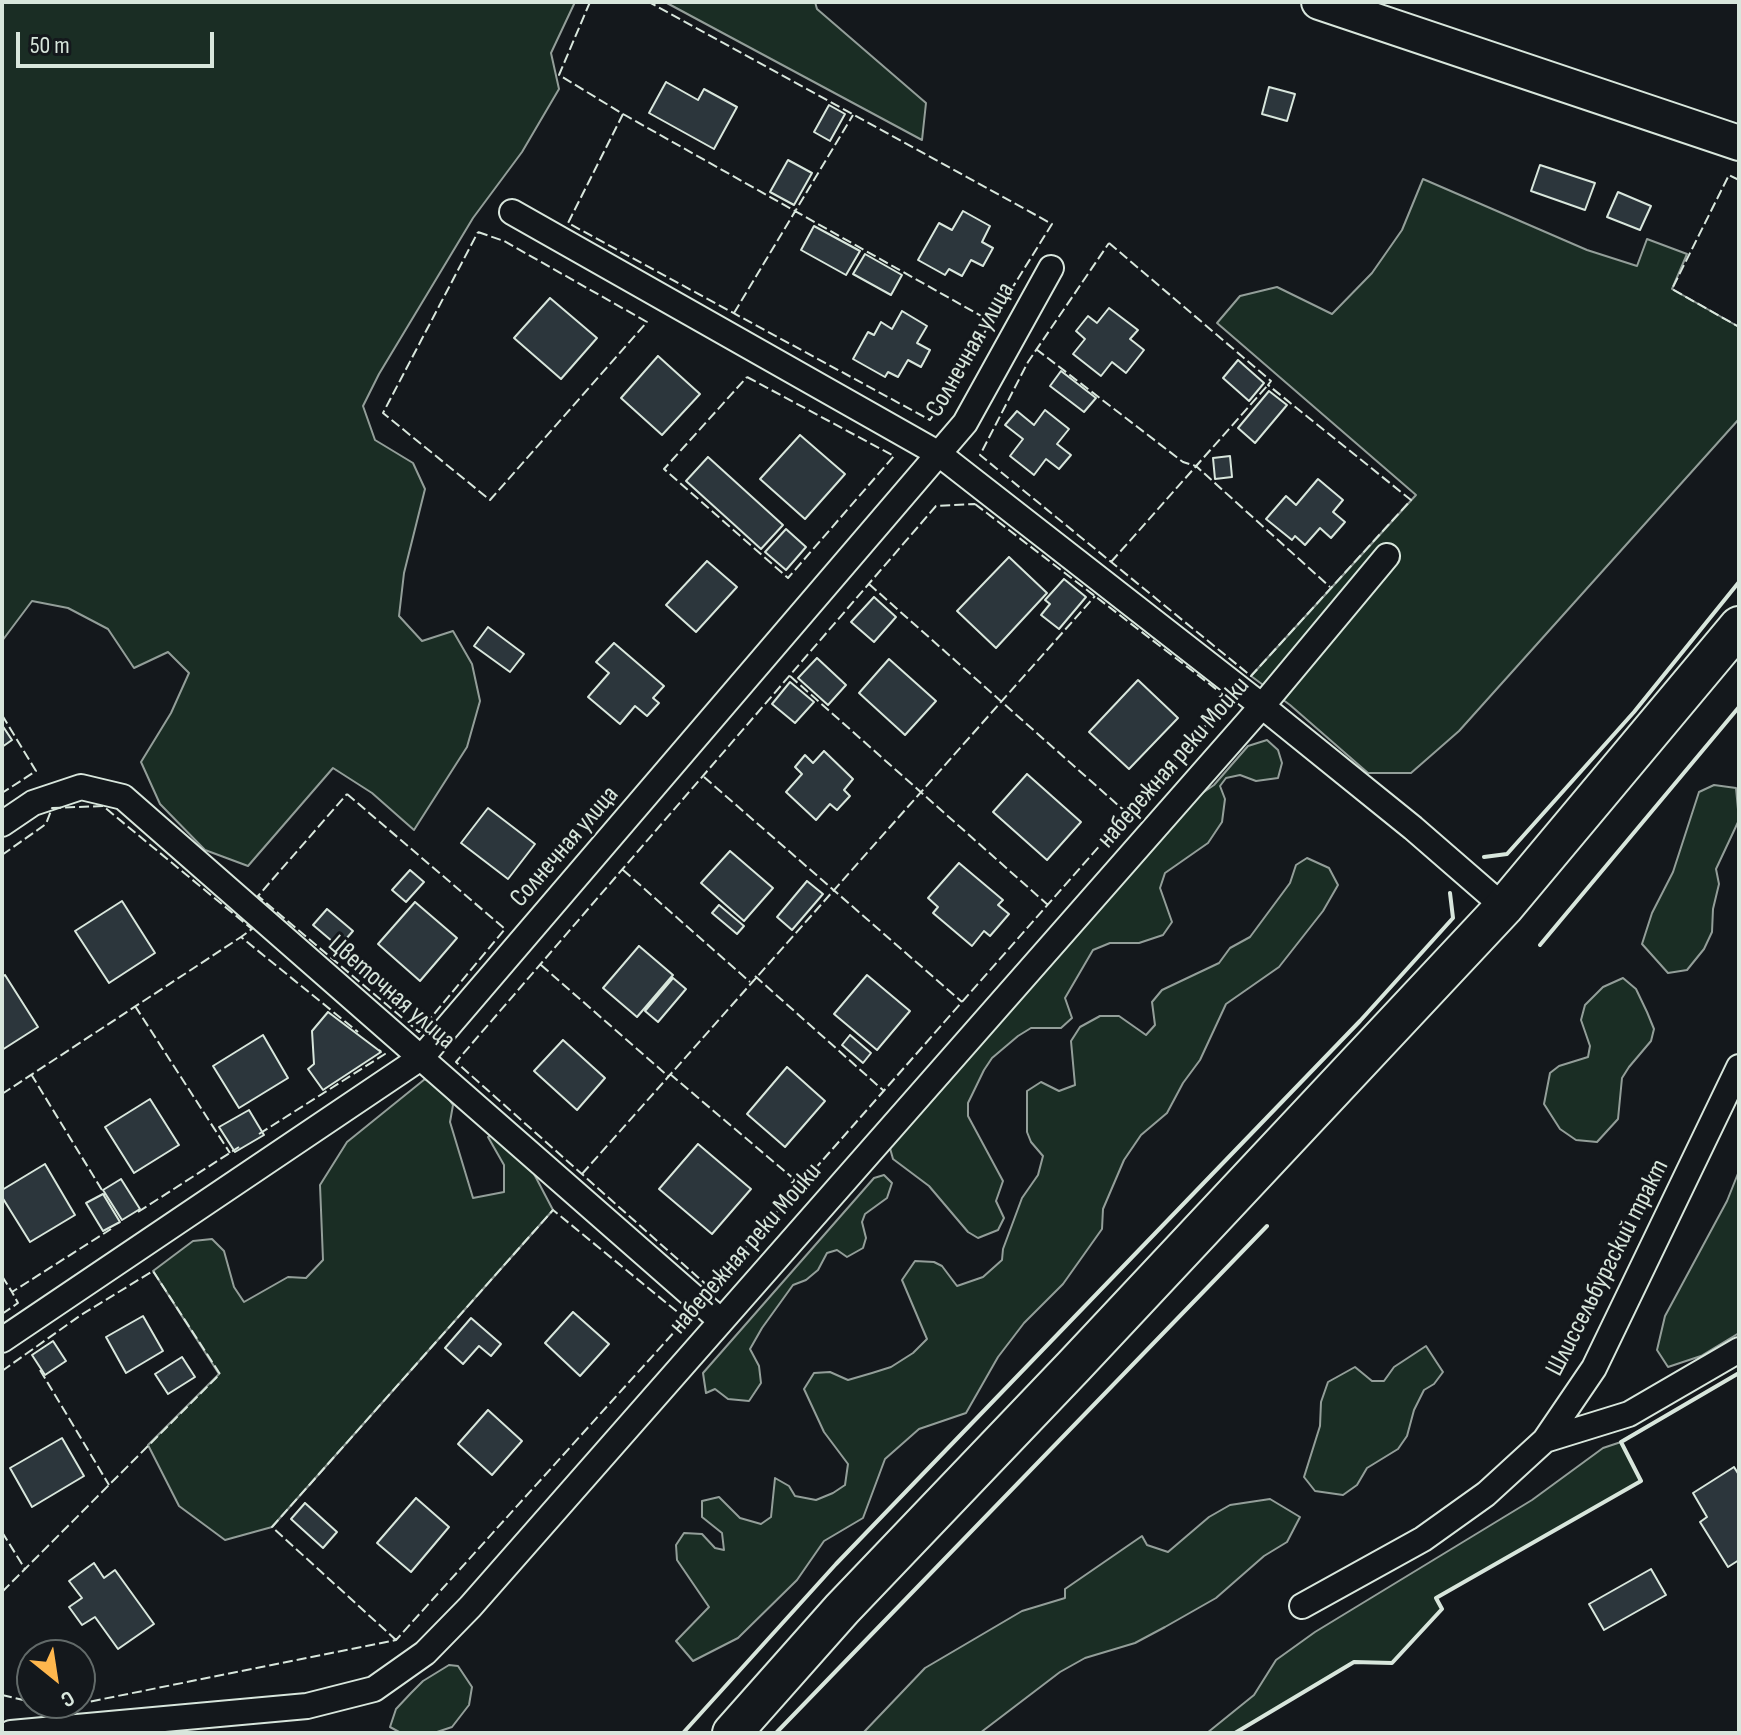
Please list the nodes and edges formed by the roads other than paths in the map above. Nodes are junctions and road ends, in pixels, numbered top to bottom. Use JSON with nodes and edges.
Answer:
{"nodes":[{"id":1,"x":1319,"y":2,"type":"edge"},
{"id":2,"x":1739,"y":143,"type":"edge"},
{"id":3,"x":512,"y":212,"type":"dead end"},
{"id":4,"x":1051,"y":268,"type":"dead end"},
{"id":5,"x":939,"y":454,"type":"junction"},
{"id":6,"x":1387,"y":556,"type":"dead end"},
{"id":7,"x":1739,"y":626,"type":"edge"},
{"id":8,"x":1262,"y":706,"type":"junction"},
{"id":9,"x":2,"y":824,"type":"edge"},
{"id":10,"x":1504,"y":907,"type":"junction"},
{"id":11,"x":422,"y":1057,"type":"junction"},
{"id":12,"x":1739,"y":1067,"type":"edge"},
{"id":13,"x":720,"y":1320,"type":"junction"},
{"id":14,"x":2,"y":1340,"type":"edge"},
{"id":15,"x":1739,"y":1350,"type":"edge"},
{"id":16,"x":1545,"y":1440,"type":"junction"},
{"id":17,"x":1302,"y":1606,"type":"dead end"},
{"id":18,"x":2,"y":1731,"type":"edge"},
{"id":19,"x":10,"y":1733,"type":"edge"},
{"id":20,"x":732,"y":1733,"type":"edge"}],
"edges":[{"from":1,"to":2,"type":"main road"},
{"from":3,"to":5,"type":"street"},
{"from":4,"to":5,"type":"street","name":"Солнечная улица"},
{"from":5,"to":8,"type":"street"},
{"from":5,"to":11,"type":"street","name":"Солнечная улица"},
{"from":6,"to":8,"type":"street","name":"набережная реки Мойки"},
{"from":7,"to":10,"type":"main road"},
{"from":8,"to":10,"type":"street"},
{"from":8,"to":13,"type":"street","name":"набережная реки Мойки"},
{"from":9,"to":11,"type":"street","name":"Цветочная улица"},
{"from":10,"to":20,"type":"main road"},
{"from":11,"to":13,"type":"street","name":"Цветочная улица"},
{"from":11,"to":14,"type":"street","name":"Солнечная улица"},
{"from":12,"to":16,"type":"street","name":"Шлиссельбургский тракт"},
{"from":13,"to":19,"type":"street","name":"набережная реки Мойки"},
{"from":15,"to":16,"type":"street"},
{"from":16,"to":17,"type":"street","name":"Шлиссельбургский тракт"},
{"from":18,"to":19,"type":"street","name":"набережная реки Мойки"}]}
